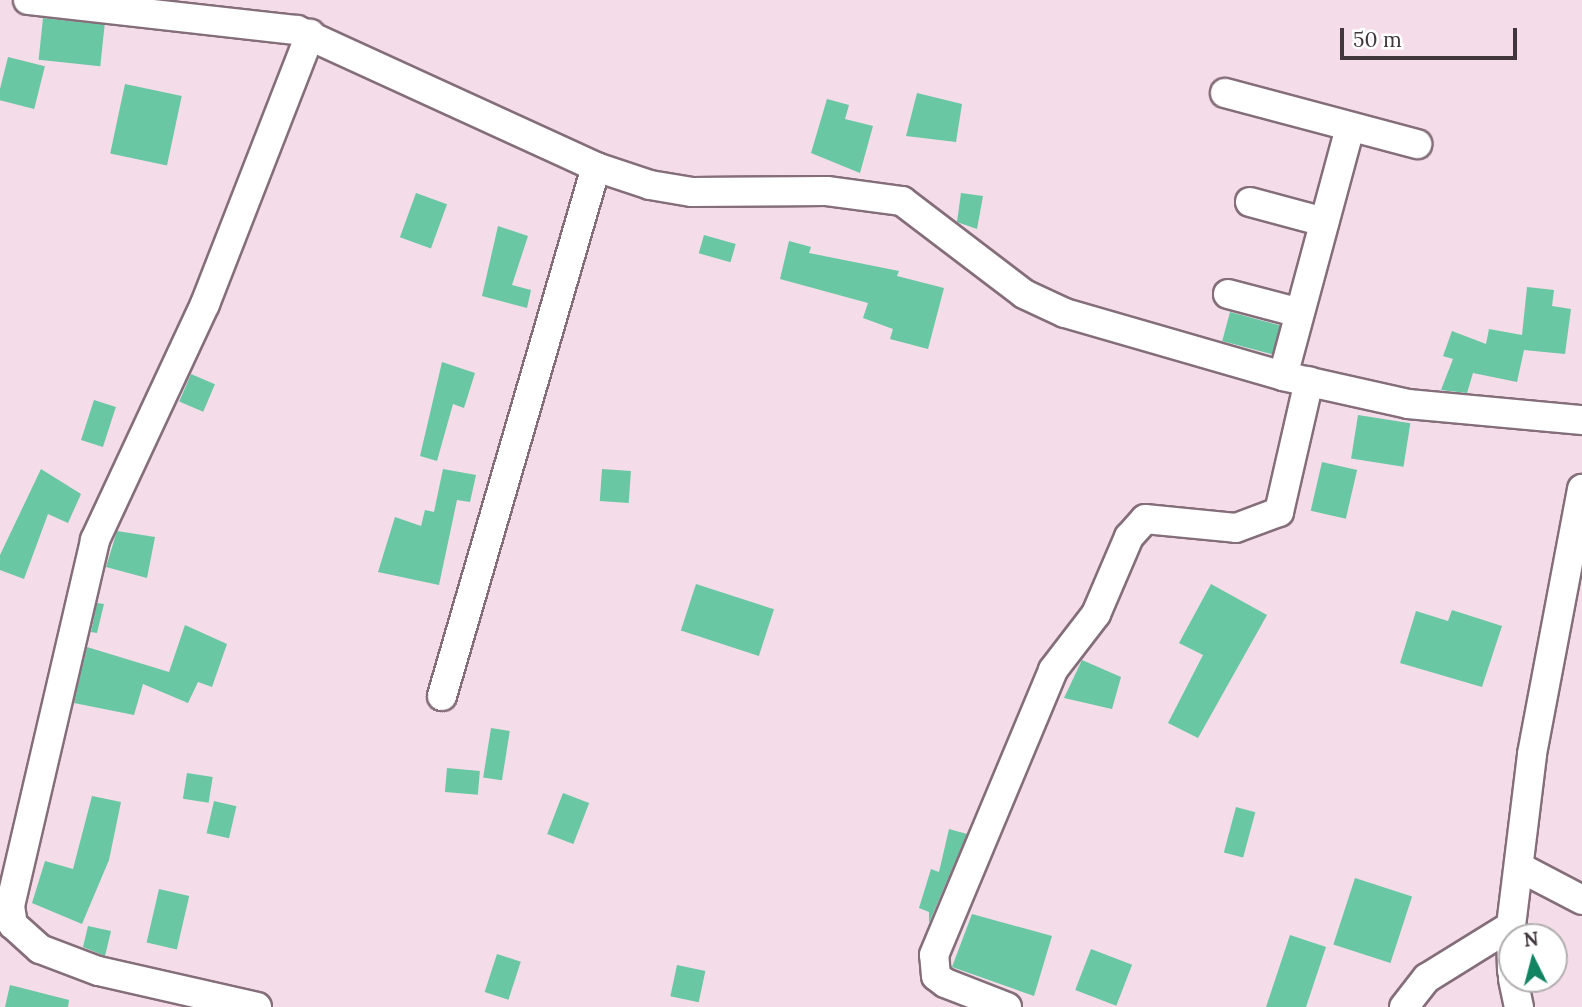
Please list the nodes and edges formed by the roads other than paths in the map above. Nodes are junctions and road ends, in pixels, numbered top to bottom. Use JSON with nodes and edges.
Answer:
{"nodes":[{"id":1,"x":28,"y":0,"type":"edge"},
{"id":2,"x":310,"y":34,"type":"junction"},
{"id":3,"x":1225,"y":93,"type":"dead end"},
{"id":4,"x":1350,"y":127,"type":"junction"},
{"id":5,"x":1418,"y":144,"type":"dead end"},
{"id":6,"x":596,"y":167,"type":"junction"},
{"id":7,"x":1250,"y":202,"type":"dead end"},
{"id":8,"x":1324,"y":222,"type":"junction"},
{"id":9,"x":1228,"y":294,"type":"dead end"},
{"id":10,"x":1300,"y":313,"type":"junction"},
{"id":11,"x":1296,"y":378,"type":"junction"},
{"id":12,"x":1582,"y":419,"type":"edge"},
{"id":13,"x":1582,"y":489,"type":"edge"},
{"id":14,"x":442,"y":696,"type":"dead end"},
{"id":15,"x":1519,"y":867,"type":"junction"},
{"id":16,"x":1582,"y":900,"type":"edge"},
{"id":17,"x":1511,"y":923,"type":"edge"},
{"id":18,"x":1498,"y":934,"type":"edge"},
{"id":19,"x":11,"y":936,"type":"edge"},
{"id":20,"x":257,"y":1007,"type":"edge"},
{"id":21,"x":1007,"y":1007,"type":"edge"},
{"id":22,"x":1404,"y":1007,"type":"edge"}],
"edges":[{"from":1,"to":2,"type":"street"},
{"from":2,"to":6,"type":"street"},
{"from":2,"to":19,"type":"street"},
{"from":3,"to":4,"type":"street"},
{"from":4,"to":5,"type":"street"},
{"from":4,"to":8,"type":"street"},
{"from":6,"to":11,"type":"street"},
{"from":6,"to":14,"type":"street"},
{"from":7,"to":8,"type":"street"},
{"from":8,"to":10,"type":"street"},
{"from":9,"to":10,"type":"street"},
{"from":10,"to":11,"type":"street"},
{"from":11,"to":12,"type":"street"},
{"from":11,"to":21,"type":"street"},
{"from":13,"to":15,"type":"street"},
{"from":15,"to":16,"type":"street"},
{"from":15,"to":17,"type":"street"},
{"from":18,"to":22,"type":"street"},
{"from":19,"to":20,"type":"street"}]}
